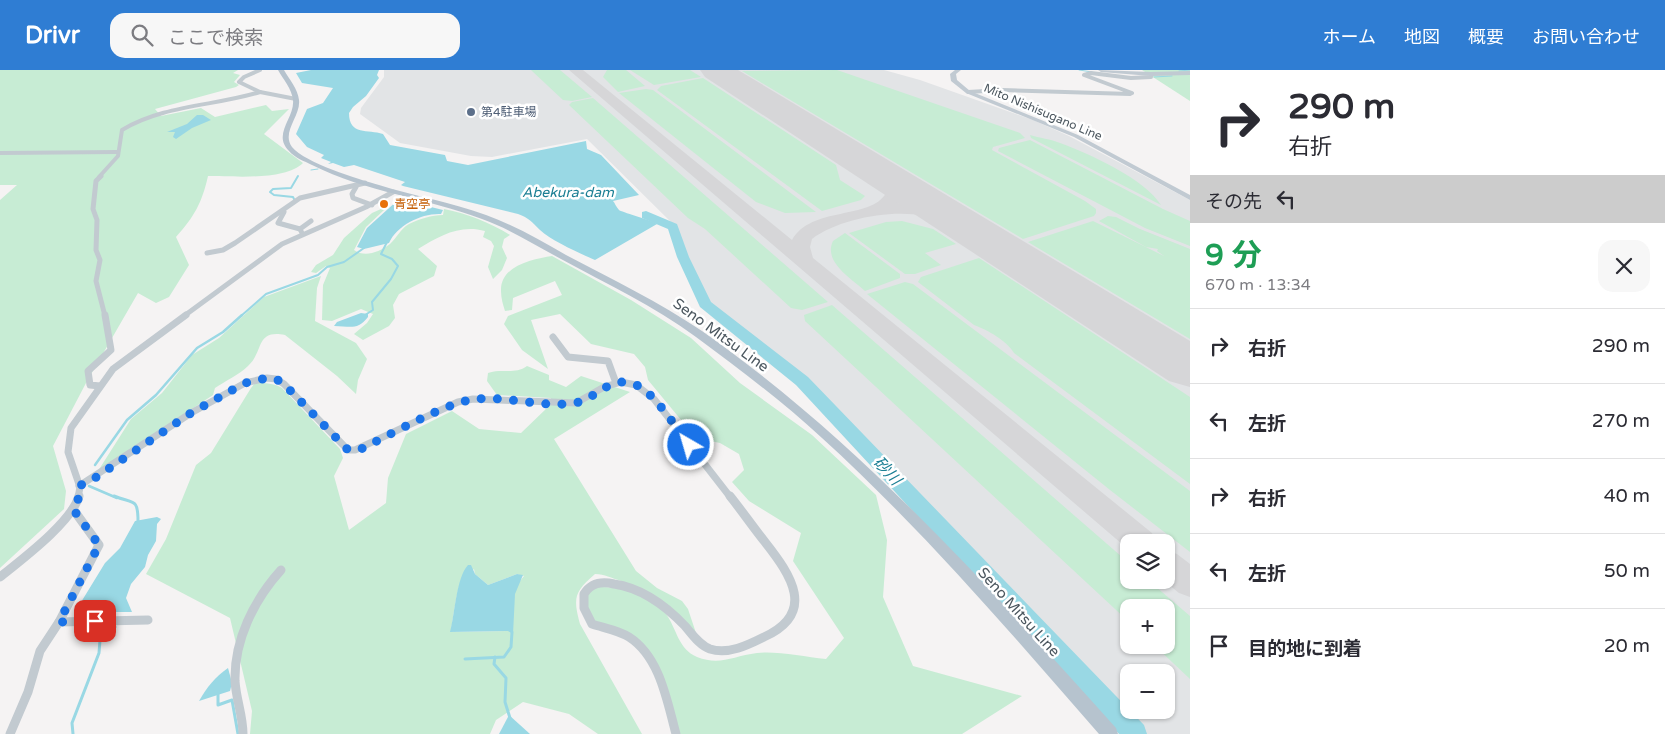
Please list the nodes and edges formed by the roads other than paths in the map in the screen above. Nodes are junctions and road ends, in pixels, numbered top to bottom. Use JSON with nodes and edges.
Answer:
{"nodes":[{"id":1,"x":260,"y":70,"type":"edge"},
{"id":2,"x":281,"y":70,"type":"edge"},
{"id":3,"x":958,"y":70,"type":"edge"},
{"id":4,"x":1101,"y":70,"type":"edge"},
{"id":5,"x":1190,"y":73,"type":"edge"},
{"id":6,"x":1151,"y":74,"type":"junction"},
{"id":7,"x":260,"y":92,"type":"junction"},
{"id":8,"x":968,"y":92,"type":"junction"},
{"id":9,"x":296,"y":99,"type":"junction"},
{"id":10,"x":117,"y":152,"type":"junction"},
{"id":11,"x":0,"y":153,"type":"edge"},
{"id":12,"x":360,"y":185,"type":"junction"},
{"id":13,"x":393,"y":192,"type":"junction"},
{"id":14,"x":1189,"y":197,"type":"edge"},
{"id":15,"x":372,"y":206,"type":"junction"},
{"id":16,"x":288,"y":207,"type":"junction"},
{"id":17,"x":311,"y":221,"type":"dead end"},
{"id":18,"x":301,"y":231,"type":"junction"},
{"id":19,"x":207,"y":253,"type":"dead end"},
{"id":20,"x":553,"y":336,"type":"dead end"},
{"id":21,"x":616,"y":383,"type":"junction"},
{"id":22,"x":100,"y":386,"type":"junction"},
{"id":23,"x":79,"y":486,"type":"junction"},
{"id":24,"x":73,"y":509,"type":"junction"},
{"id":25,"x":281,"y":570,"type":"dead end"},
{"id":26,"x":0,"y":577,"type":"edge"},
{"id":27,"x":148,"y":620,"type":"dead end"},
{"id":28,"x":59,"y":622,"type":"junction"},
{"id":29,"x":10,"y":734,"type":"edge"},
{"id":30,"x":244,"y":734,"type":"edge"},
{"id":31,"x":676,"y":734,"type":"edge"},
{"id":32,"x":1110,"y":734,"type":"edge"}],
"edges":[{"from":1,"to":7,"type":"street"},
{"from":2,"to":9,"type":"main road"},
{"from":3,"to":8,"type":"main road","name":"Mito Nishisugano Line"},
{"from":4,"to":6,"type":"main road"},
{"from":5,"to":6,"type":"main road"},
{"from":6,"to":8,"type":"street"},
{"from":7,"to":9,"type":"street"},
{"from":7,"to":10,"type":"street"},
{"from":8,"to":14,"type":"main road","name":"Mito Nishisugano Line"},
{"from":9,"to":12,"type":"main road","name":"Seno Mitsu Line"},
{"from":10,"to":11,"type":"street"},
{"from":10,"to":22,"type":"street"},
{"from":12,"to":13,"type":"main road","name":"Seno Mitsu Line"},
{"from":12,"to":15,"type":"street"},
{"from":12,"to":16,"type":"street"},
{"from":13,"to":15,"type":"street"},
{"from":13,"to":32,"type":"main road","name":"Seno Mitsu Line"},
{"from":15,"to":18,"type":"street"},
{"from":16,"to":18,"type":"street"},
{"from":16,"to":19,"type":"street"},
{"from":17,"to":18,"type":"street"},
{"from":18,"to":22,"type":"street"},
{"from":20,"to":21,"type":"street"},
{"from":21,"to":23,"type":"street"},
{"from":21,"to":31,"type":"street"},
{"from":22,"to":23,"type":"street"},
{"from":23,"to":24,"type":"street"},
{"from":24,"to":26,"type":"street"},
{"from":24,"to":28,"type":"street"},
{"from":25,"to":30,"type":"street"},
{"from":27,"to":28,"type":"street"},
{"from":28,"to":29,"type":"street"}]}
